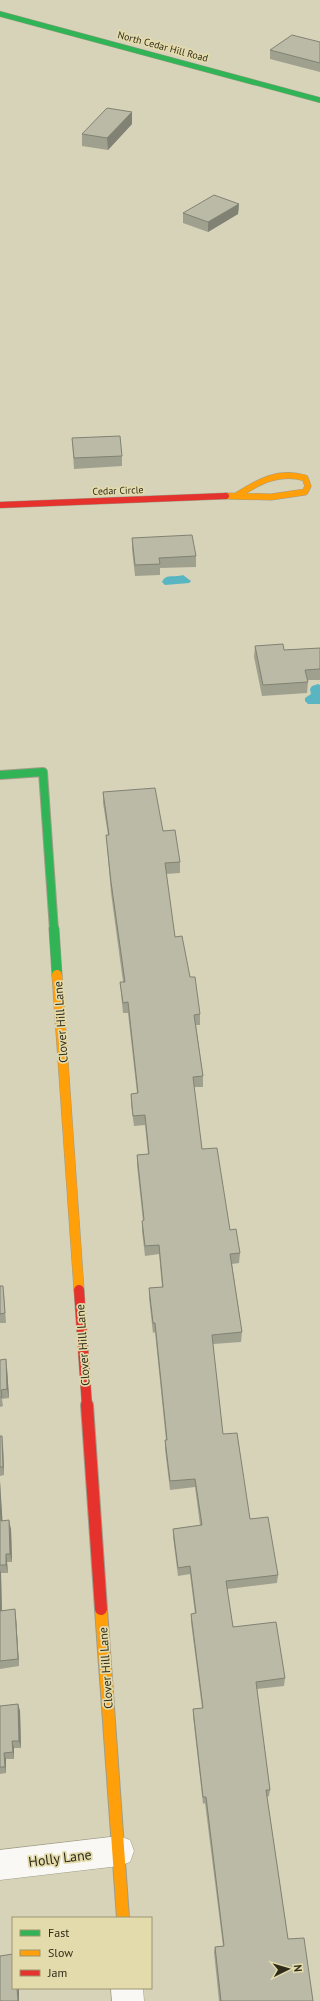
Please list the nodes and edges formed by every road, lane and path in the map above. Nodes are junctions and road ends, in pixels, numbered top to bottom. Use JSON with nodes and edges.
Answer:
{"nodes":[{"id":1,"x":0,"y":14,"type":"edge"},
{"id":2,"x":320,"y":100,"type":"edge"},
{"id":3,"x":236,"y":496,"type":"junction"},
{"id":4,"x":0,"y":506,"type":"edge"},
{"id":5,"x":0,"y":775,"type":"edge"},
{"id":6,"x":119,"y":1851,"type":"junction"},
{"id":7,"x":0,"y":1865,"type":"edge"},
{"id":8,"x":123,"y":1917,"type":"edge"},
{"id":9,"x":127,"y":1989,"type":"edge"},
{"id":10,"x":128,"y":2001,"type":"edge"}],
"edges":[{"from":1,"to":2,"type":"street","name":"North Cedar Hill Road"},
{"from":3,"to":3,"type":"street","name":"Cedar Circle"},
{"from":3,"to":4,"type":"street","name":"Cedar Circle"},
{"from":5,"to":6,"type":"street","name":"Clover Hill Lane"},
{"from":6,"to":7,"type":"street","name":"Holly Lane"},
{"from":6,"to":8,"type":"street","name":"Clover Hill Lane"},
{"from":9,"to":10,"type":"street"}]}
